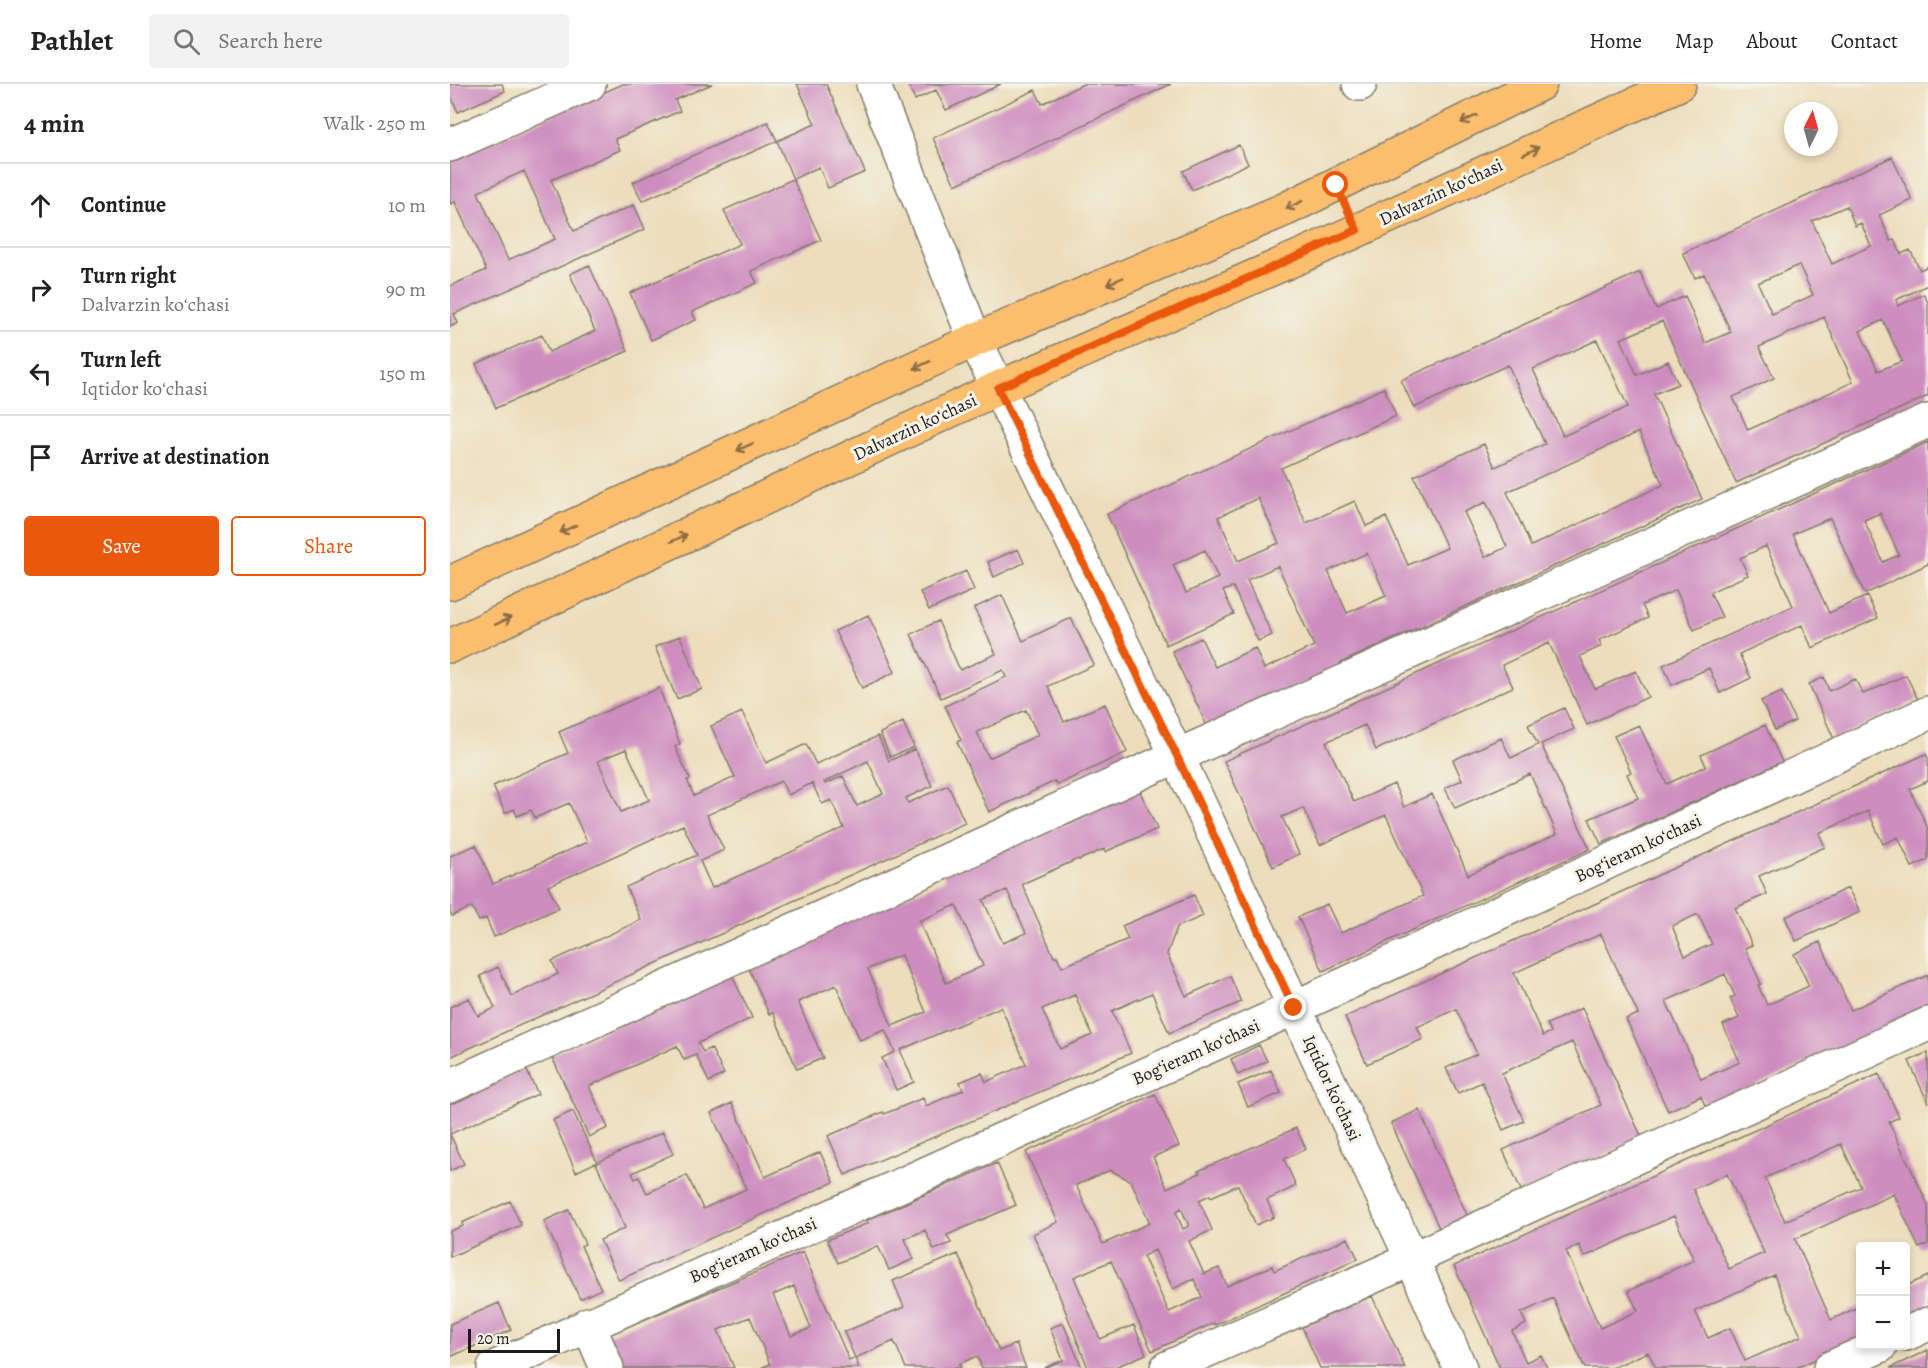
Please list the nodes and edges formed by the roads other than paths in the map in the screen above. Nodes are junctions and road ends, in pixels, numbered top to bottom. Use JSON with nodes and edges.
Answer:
{"nodes":[{"id":1,"x":589,"y":84,"type":"edge"},
{"id":2,"x":873,"y":84,"type":"edge"},
{"id":3,"x":1540,"y":84,"type":"edge"},
{"id":4,"x":1679,"y":84,"type":"edge"},
{"id":5,"x":450,"y":145,"type":"edge"},
{"id":6,"x":1336,"y":185,"type":"junction"},
{"id":7,"x":1357,"y":230,"type":"junction"},
{"id":8,"x":975,"y":340,"type":"junction"},
{"id":9,"x":998,"y":388,"type":"junction"},
{"id":10,"x":1928,"y":421,"type":"edge"},
{"id":11,"x":450,"y":583,"type":"edge"},
{"id":12,"x":450,"y":645,"type":"edge"},
{"id":13,"x":1928,"y":713,"type":"edge"},
{"id":14,"x":1177,"y":756,"type":"junction"},
{"id":15,"x":1294,"y":1008,"type":"junction"},
{"id":16,"x":1928,"y":1024,"type":"edge"},
{"id":17,"x":450,"y":1086,"type":"edge"},
{"id":18,"x":1412,"y":1259,"type":"junction"},
{"id":19,"x":588,"y":1324,"type":"junction"},
{"id":20,"x":1928,"y":1324,"type":"edge"},
{"id":21,"x":1910,"y":1332,"type":"edge"},
{"id":22,"x":1871,"y":1350,"type":"edge"},
{"id":23,"x":494,"y":1368,"type":"edge"},
{"id":24,"x":607,"y":1368,"type":"edge"},
{"id":25,"x":1167,"y":1368,"type":"edge"},
{"id":26,"x":1460,"y":1368,"type":"edge"},
{"id":27,"x":1830,"y":1368,"type":"edge"}],
"edges":[{"from":1,"to":5,"type":"street"},
{"from":2,"to":8,"type":"street","name":"Iqtidor koʻchasi"},
{"from":3,"to":6,"type":"main road","one_way":true},
{"from":7,"to":4,"type":"main road","name":"Dalvarzin koʻchasi","one_way":true},
{"from":6,"to":7,"type":"main road"},
{"from":6,"to":8,"type":"main road","one_way":true},
{"from":7,"to":9,"type":"main road","name":"Dalvarzin koʻchasi"},
{"from":8,"to":9,"type":"street","name":"Iqtidor koʻchasi"},
{"from":8,"to":11,"type":"main road","one_way":true},
{"from":12,"to":9,"type":"main road","name":"Dalvarzin koʻchasi","one_way":true},
{"from":9,"to":14,"type":"street","name":"Iqtidor koʻchasi"},
{"from":10,"to":14,"type":"street"},
{"from":13,"to":15,"type":"street","name":"Bogʻieram koʻchasi"},
{"from":14,"to":15,"type":"street","name":"Iqtidor koʻchasi"},
{"from":14,"to":17,"type":"street"},
{"from":15,"to":18,"type":"street","name":"Iqtidor koʻchasi"},
{"from":15,"to":19,"type":"street","name":"Bogʻieram koʻchasi"},
{"from":16,"to":18,"type":"street"},
{"from":18,"to":25,"type":"street"},
{"from":18,"to":26,"type":"street","name":"Iqtidor koʻchasi"},
{"from":19,"to":23,"type":"street","name":"Bogʻieram koʻchasi"},
{"from":19,"to":24,"type":"street"},
{"from":20,"to":21,"type":"street"},
{"from":22,"to":27,"type":"street"}]}
